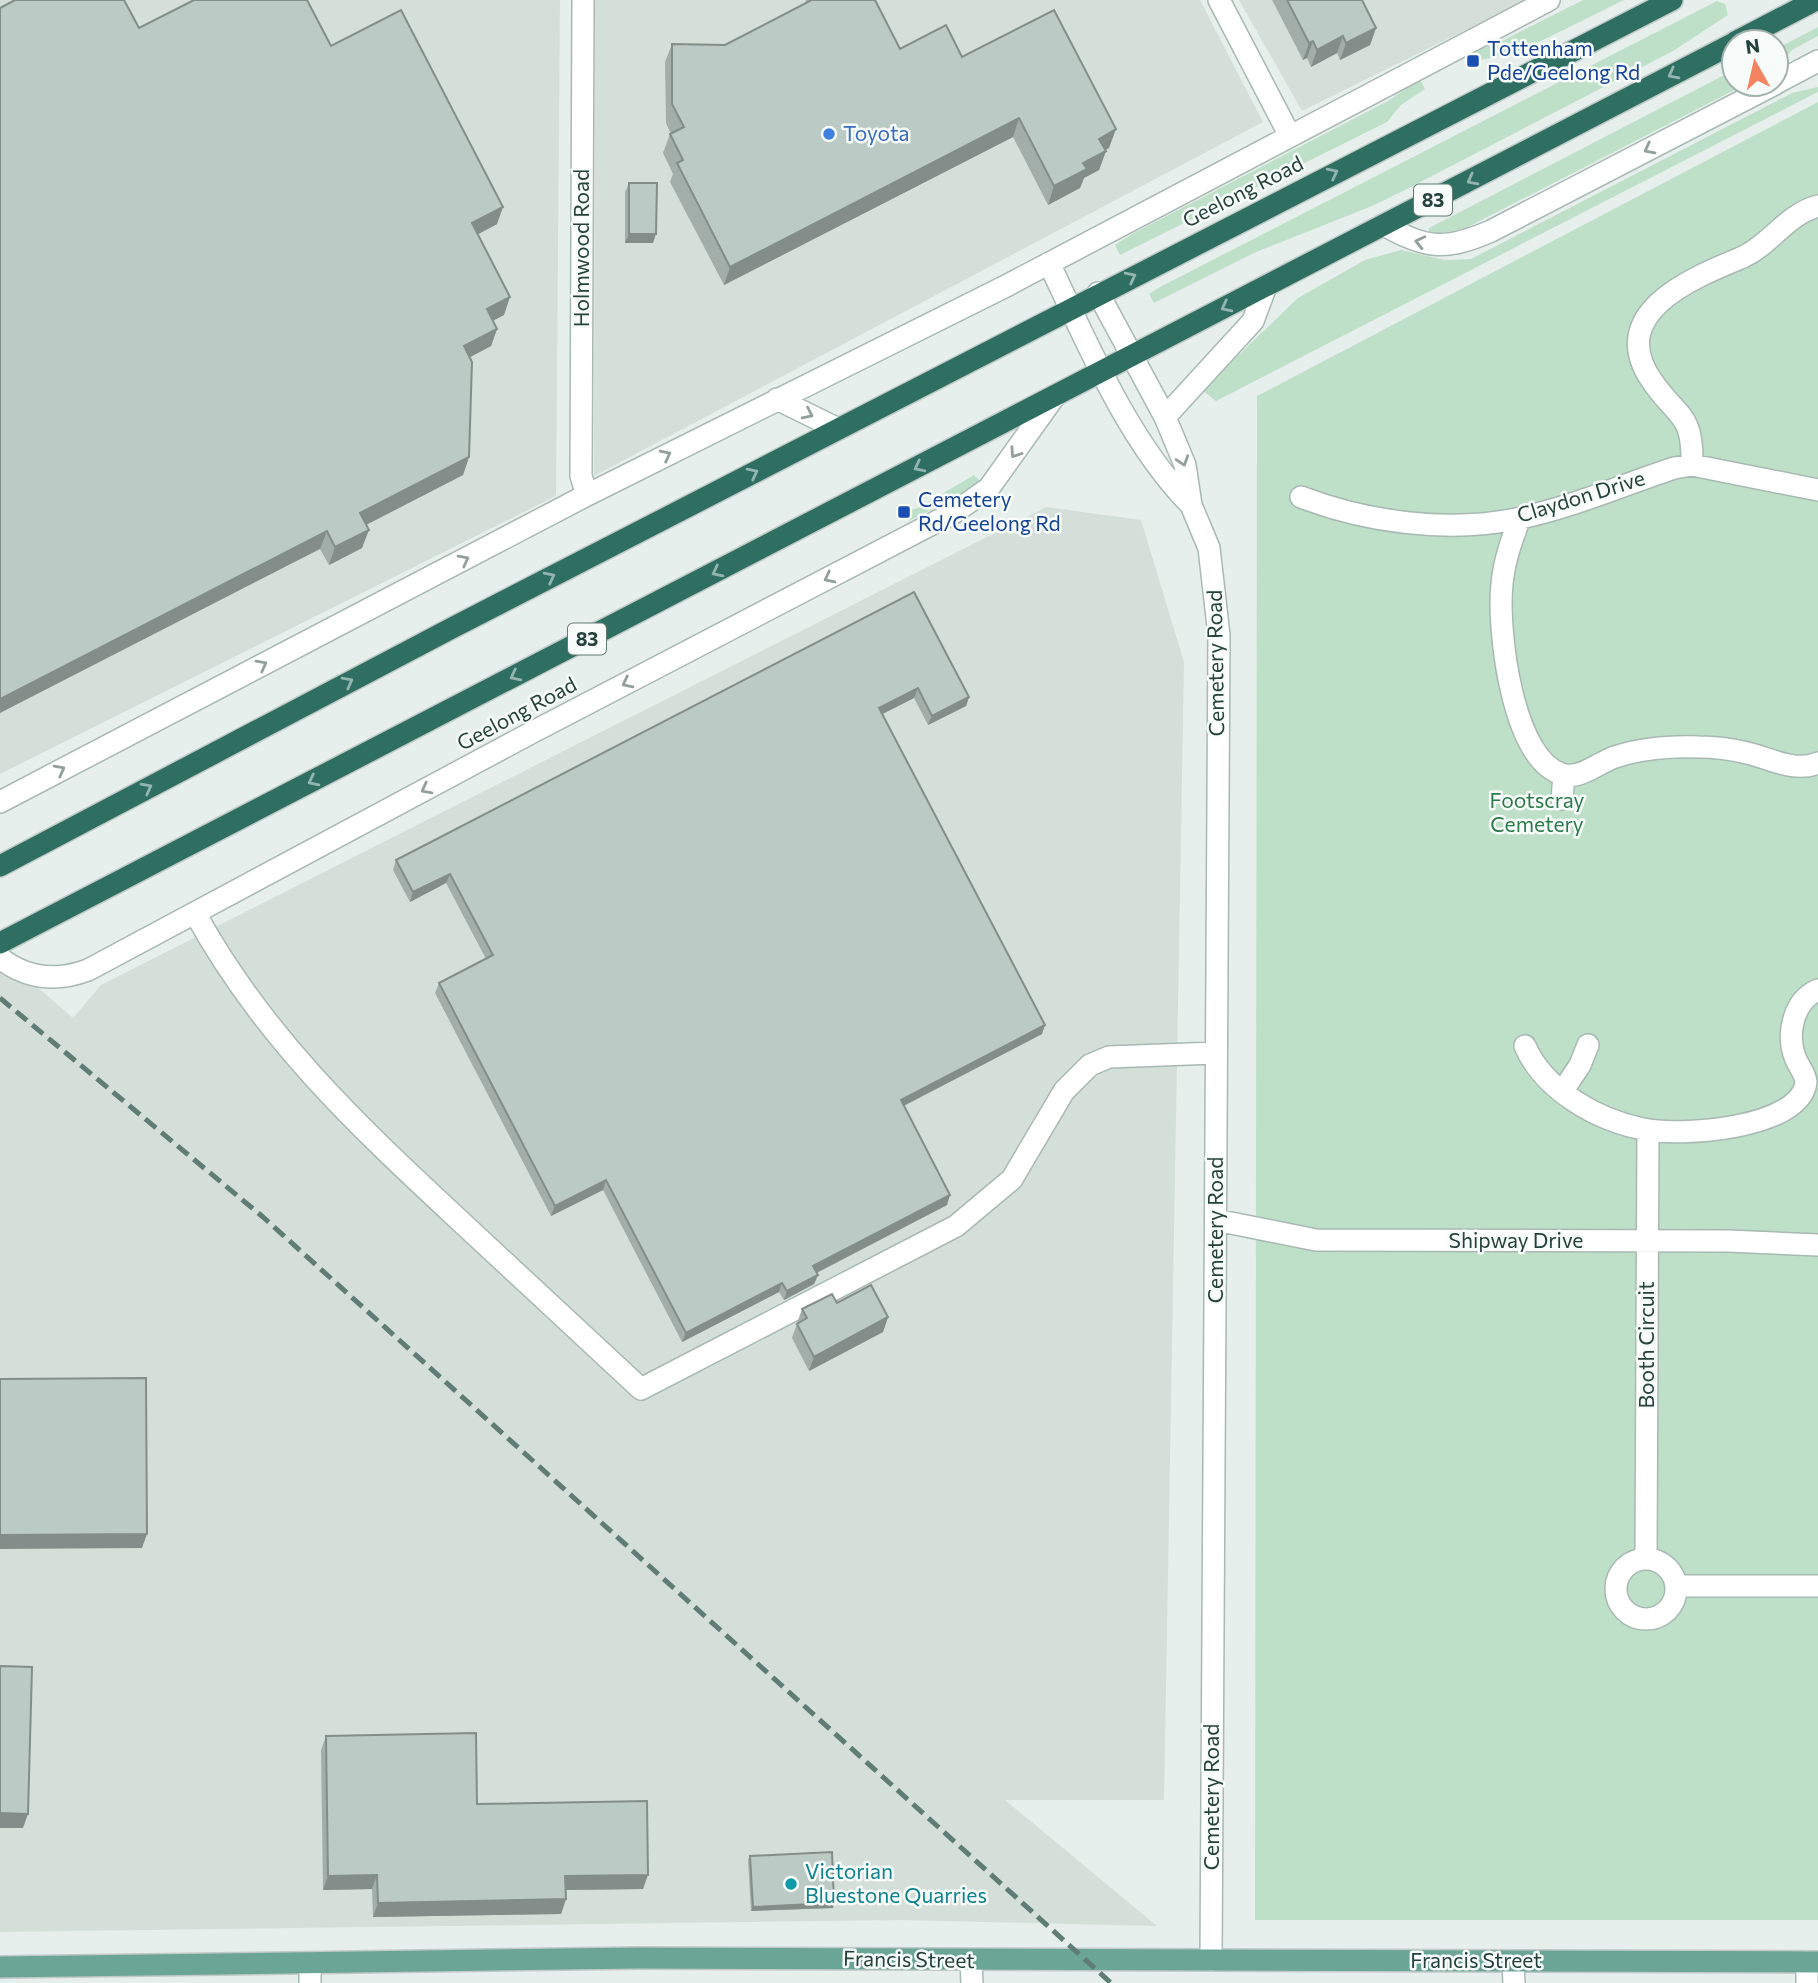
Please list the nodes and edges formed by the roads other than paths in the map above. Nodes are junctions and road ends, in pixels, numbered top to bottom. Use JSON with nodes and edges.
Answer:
{"nodes":[{"id":1,"x":583,"y":0,"type":"edge"},
{"id":2,"x":1219,"y":0,"type":"edge"},
{"id":3,"x":1549,"y":0,"type":"edge"},
{"id":4,"x":1672,"y":0,"type":"edge"},
{"id":5,"x":1803,"y":2,"type":"edge"},
{"id":6,"x":1759,"y":28,"type":"edge"},
{"id":7,"x":1720,"y":50,"type":"edge"},
{"id":8,"x":1818,"y":61,"type":"edge"},
{"id":9,"x":1790,"y":76,"type":"edge"},
{"id":10,"x":1748,"y":98,"type":"edge"},
{"id":11,"x":1290,"y":136,"type":"junction"},
{"id":12,"x":1818,"y":206,"type":"edge"},
{"id":13,"x":1384,"y":225,"type":"junction"},
{"id":14,"x":1049,"y":263,"type":"junction"},
{"id":15,"x":1265,"y":286,"type":"junction"},
{"id":16,"x":1098,"y":293,"type":"junction"},
{"id":17,"x":1071,"y":309,"type":"junction"},
{"id":18,"x":1132,"y":356,"type":"junction"},
{"id":19,"x":1102,"y":373,"type":"junction"},
{"id":20,"x":1054,"y":397,"type":"junction"},
{"id":21,"x":777,"y":399,"type":"junction"},
{"id":22,"x":1165,"y":417,"type":"junction"},
{"id":23,"x":838,"y":429,"type":"junction"},
{"id":24,"x":1692,"y":465,"type":"junction"},
{"id":25,"x":1818,"y":490,"type":"edge"},
{"id":26,"x":587,"y":495,"type":"junction"},
{"id":27,"x":1301,"y":496,"type":"dead end"},
{"id":28,"x":1191,"y":505,"type":"junction"},
{"id":29,"x":1520,"y":518,"type":"junction"},
{"id":30,"x":1818,"y":763,"type":"edge"},
{"id":31,"x":1564,"y":775,"type":"junction"},
{"id":32,"x":1562,"y":799,"type":"dead end"},
{"id":33,"x":0,"y":802,"type":"edge"},
{"id":34,"x":0,"y":866,"type":"edge"},
{"id":35,"x":195,"y":913,"type":"junction"},
{"id":36,"x":0,"y":943,"type":"edge"},
{"id":37,"x":0,"y":958,"type":"edge"},
{"id":38,"x":1818,"y":990,"type":"edge"},
{"id":39,"x":1588,"y":1045,"type":"dead end"},
{"id":40,"x":1525,"y":1046,"type":"dead end"},
{"id":41,"x":1215,"y":1053,"type":"junction"},
{"id":42,"x":1562,"y":1092,"type":"junction"},
{"id":43,"x":1648,"y":1130,"type":"junction"},
{"id":44,"x":1216,"y":1220,"type":"junction"},
{"id":45,"x":1647,"y":1242,"type":"junction"},
{"id":46,"x":1818,"y":1244,"type":"edge"},
{"id":47,"x":1646,"y":1559,"type":"junction"},
{"id":48,"x":1676,"y":1586,"type":"junction"},
{"id":49,"x":1818,"y":1586,"type":"edge"},
{"id":50,"x":1212,"y":1960,"type":"junction"},
{"id":51,"x":971,"y":1961,"type":"junction"},
{"id":52,"x":0,"y":1968,"type":"edge"},
{"id":53,"x":1811,"y":1969,"type":"edge"},
{"id":54,"x":1514,"y":1972,"type":"edge"},
{"id":55,"x":310,"y":1973,"type":"edge"},
{"id":56,"x":56,"y":1975,"type":"edge"},
{"id":57,"x":972,"y":1983,"type":"edge"}],
"edges":[{"from":1,"to":26,"type":"street","name":"Holmwood Road"},
{"from":2,"to":11,"type":"street"},
{"from":3,"to":11,"type":"street","name":"Geelong Road"},
{"from":16,"to":4,"type":"highway","name":"Geelong Road","one_way":true},
{"from":5,"to":6,"type":"highway","name":"Geelong Road","number":"83"},
{"from":7,"to":13,"type":"highway","name":"Geelong Road","number":"83","one_way":true},
{"from":8,"to":9,"type":"street"},
{"from":10,"to":13,"type":"street","one_way":true},
{"from":11,"to":14,"type":"street","name":"Geelong Road"},
{"from":12,"to":24,"type":"street"},
{"from":13,"to":15,"type":"highway","name":"Geelong Road","number":"83"},
{"from":14,"to":17,"type":"street","name":"Cemetery Road"},
{"from":14,"to":21,"type":"street","name":"Geelong Road"},
{"from":15,"to":18,"type":"highway","name":"Geelong Road","number":"83","one_way":true},
{"from":15,"to":22,"type":"street"},
{"from":16,"to":17,"type":"highway","name":"Geelong Road"},
{"from":16,"to":18,"type":"street","name":"Cemetery Road"},
{"from":17,"to":19,"type":"street","name":"Cemetery Road"},
{"from":17,"to":23,"type":"highway","name":"Geelong Road"},
{"from":18,"to":19,"type":"highway","name":"Geelong Road","number":"83"},
{"from":18,"to":22,"type":"street","name":"Cemetery Road"},
{"from":19,"to":20,"type":"highway","name":"Geelong Road","number":"83"},
{"from":19,"to":28,"type":"street","name":"Cemetery Road"},
{"from":20,"to":35,"type":"street","name":"Geelong Road","one_way":true},
{"from":20,"to":36,"type":"highway","name":"Geelong Road","number":"83","one_way":true},
{"from":21,"to":23,"type":"street","one_way":true},
{"from":26,"to":21,"type":"street","name":"Geelong Road","one_way":true},
{"from":22,"to":28,"type":"street","name":"Cemetery Road","one_way":true},
{"from":34,"to":23,"type":"highway","name":"Geelong Road","one_way":true},
{"from":24,"to":25,"type":"street","name":"Claydon Drive"},
{"from":24,"to":29,"type":"street","name":"Claydon Drive"},
{"from":33,"to":26,"type":"street","name":"Geelong Road","one_way":true},
{"from":27,"to":29,"type":"street","name":"Claydon Drive"},
{"from":28,"to":41,"type":"street","name":"Cemetery Road"},
{"from":29,"to":31,"type":"street"},
{"from":30,"to":31,"type":"street"},
{"from":31,"to":32,"type":"street"},
{"from":35,"to":37,"type":"street","name":"Geelong Road"},
{"from":35,"to":41,"type":"street"},
{"from":38,"to":43,"type":"street"},
{"from":39,"to":42,"type":"street"},
{"from":40,"to":42,"type":"street"},
{"from":41,"to":44,"type":"street","name":"Cemetery Road"},
{"from":42,"to":43,"type":"street"},
{"from":43,"to":45,"type":"street","name":"Booth Circuit"},
{"from":44,"to":45,"type":"street","name":"Shipway Drive"},
{"from":44,"to":50,"type":"street","name":"Cemetery Road"},
{"from":45,"to":46,"type":"street","name":"Shipway Drive"},
{"from":45,"to":47,"type":"street","name":"Booth Circuit"},
{"from":47,"to":48,"type":"street"},
{"from":47,"to":48,"type":"street"},
{"from":48,"to":49,"type":"street"},
{"from":50,"to":51,"type":"main road","name":"Francis Street"},
{"from":50,"to":54,"type":"main road","name":"Francis Street"},
{"from":51,"to":55,"type":"main road","name":"Francis Street"},
{"from":51,"to":57,"type":"street"},
{"from":52,"to":56,"type":"main road","name":"Francis Street"},
{"from":53,"to":54,"type":"main road","name":"Francis Street"},
{"from":55,"to":56,"type":"main road","name":"Francis Street"}]}
